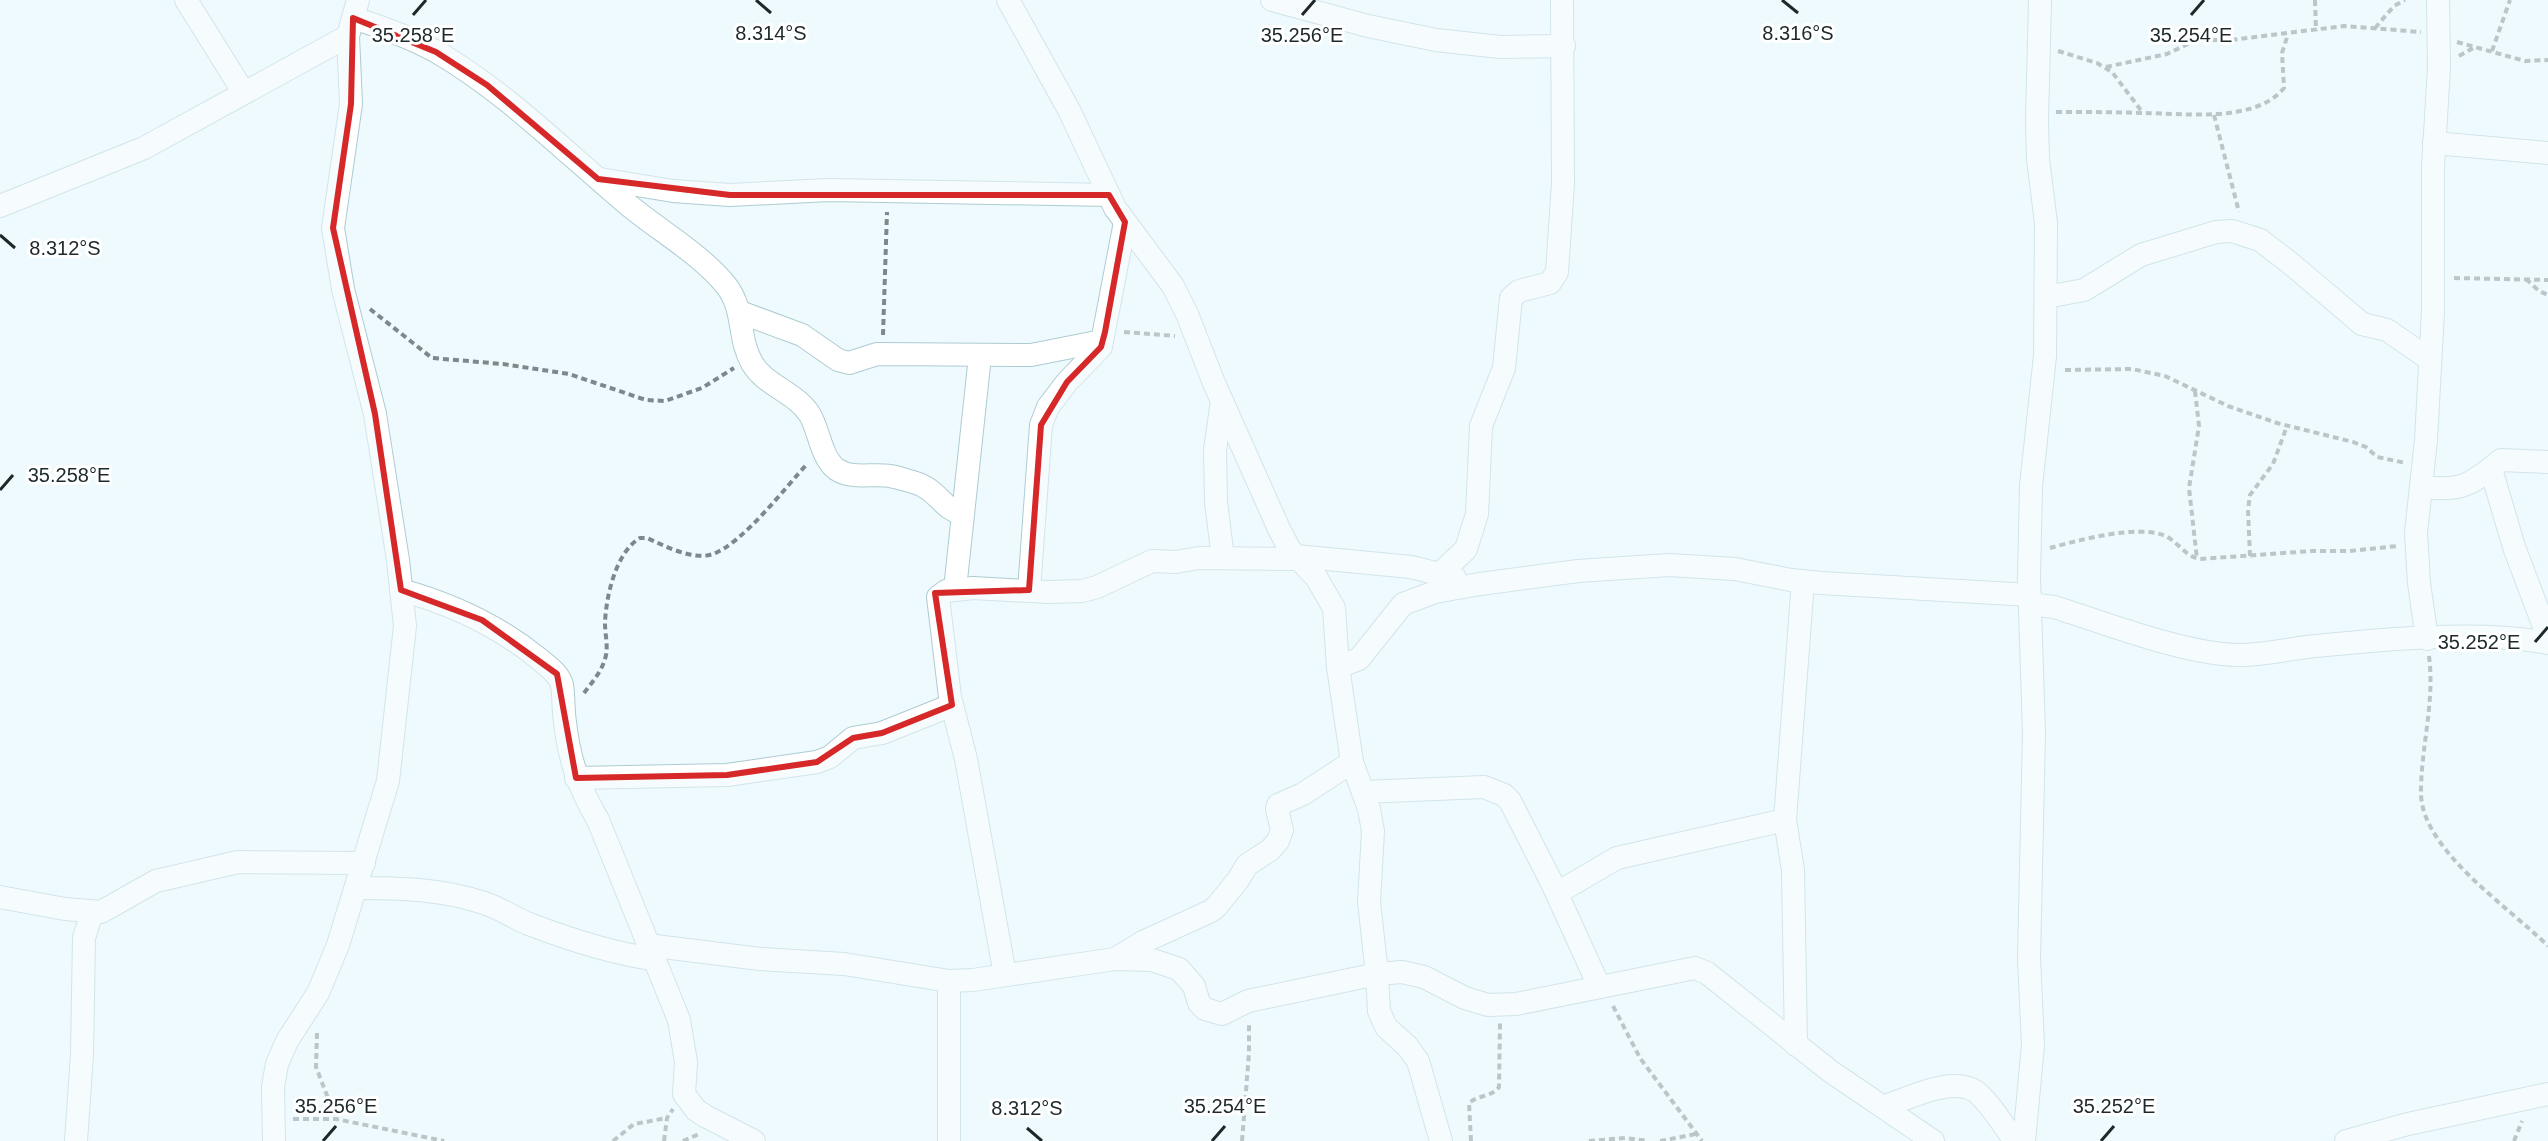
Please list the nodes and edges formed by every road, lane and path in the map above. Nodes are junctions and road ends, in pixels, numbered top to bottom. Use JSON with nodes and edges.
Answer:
{"nodes":[{"id":1,"x":186,"y":0,"type":"edge"},
{"id":2,"x":1008,"y":0,"type":"edge"},
{"id":3,"x":1272,"y":0,"type":"edge"},
{"id":4,"x":1562,"y":0,"type":"edge"},
{"id":5,"x":2040,"y":0,"type":"edge"},
{"id":6,"x":2315,"y":0,"type":"edge"},
{"id":7,"x":2405,"y":0,"type":"edge"},
{"id":8,"x":2438,"y":0,"type":"edge"},
{"id":9,"x":2510,"y":0,"type":"edge"},
{"id":10,"x":353,"y":18,"type":"edge"},
{"id":11,"x":2375,"y":28,"type":"junction"},
{"id":12,"x":2316,"y":31,"type":"junction"},
{"id":13,"x":2289,"y":33,"type":"junction"},
{"id":14,"x":2439,"y":35,"type":"junction"},
{"id":15,"x":2038,"y":44,"type":"junction"},
{"id":16,"x":1564,"y":46,"type":"junction"},
{"id":17,"x":2492,"y":51,"type":"junction"},
{"id":18,"x":2548,"y":60,"type":"edge"},
{"id":19,"x":2106,"y":67,"type":"junction"},
{"id":20,"x":244,"y":93,"type":"junction"},
{"id":21,"x":2037,"y":112,"type":"junction"},
{"id":22,"x":2143,"y":113,"type":"junction"},
{"id":23,"x":2214,"y":115,"type":"junction"},
{"id":24,"x":2434,"y":143,"type":"junction"},
{"id":25,"x":2548,"y":153,"type":"edge"},
{"id":26,"x":598,"y":179,"type":"junction"},
{"id":27,"x":888,"y":191,"type":"junction"},
{"id":28,"x":1109,"y":195,"type":"junction"},
{"id":29,"x":0,"y":206,"type":"edge"},
{"id":30,"x":1125,"y":222,"type":"junction"},
{"id":31,"x":2245,"y":234,"type":"junction"},
{"id":32,"x":2434,"y":277,"type":"junction"},
{"id":33,"x":2526,"y":279,"type":"junction"},
{"id":34,"x":2548,"y":280,"type":"edge"},
{"id":35,"x":343,"y":289,"type":"junction"},
{"id":36,"x":2548,"y":295,"type":"edge"},
{"id":37,"x":2046,"y":297,"type":"junction"},
{"id":38,"x":740,"y":312,"type":"junction"},
{"id":39,"x":1103,"y":336,"type":"junction"},
{"id":40,"x":1197,"y":337,"type":"junction"},
{"id":41,"x":882,"y":353,"type":"junction"},
{"id":42,"x":980,"y":356,"type":"junction"},
{"id":43,"x":750,"y":358,"type":"junction"},
{"id":44,"x":2429,"y":359,"type":"junction"},
{"id":45,"x":2044,"y":370,"type":"junction"},
{"id":46,"x":2195,"y":391,"type":"junction"},
{"id":47,"x":1222,"y":401,"type":"junction"},
{"id":48,"x":2288,"y":425,"type":"junction"},
{"id":49,"x":823,"y":446,"type":"junction"},
{"id":50,"x":2548,"y":462,"type":"edge"},
{"id":51,"x":2491,"y":469,"type":"junction"},
{"id":52,"x":2422,"y":477,"type":"junction"},
{"id":53,"x":962,"y":514,"type":"junction"},
{"id":54,"x":2416,"y":544,"type":"junction"},
{"id":55,"x":2030,"y":553,"type":"junction"},
{"id":56,"x":2250,"y":556,"type":"junction"},
{"id":57,"x":1223,"y":558,"type":"junction"},
{"id":58,"x":1298,"y":558,"type":"junction"},
{"id":59,"x":2197,"y":559,"type":"junction"},
{"id":60,"x":1440,"y":574,"type":"junction"},
{"id":61,"x":1803,"y":581,"type":"junction"},
{"id":62,"x":1480,"y":584,"type":"junction"},
{"id":63,"x":955,"y":589,"type":"junction"},
{"id":64,"x":401,"y":590,"type":"junction"},
{"id":65,"x":1029,"y":590,"type":"junction"},
{"id":66,"x":2030,"y":599,"type":"junction"},
{"id":67,"x":2548,"y":637,"type":"edge"},
{"id":68,"x":2427,"y":639,"type":"junction"},
{"id":69,"x":2548,"y":643,"type":"edge"},
{"id":70,"x":1338,"y":667,"type":"junction"},
{"id":71,"x":952,"y":705,"type":"junction"},
{"id":72,"x":565,"y":722,"type":"junction"},
{"id":73,"x":1352,"y":762,"type":"junction"},
{"id":74,"x":576,"y":778,"type":"junction"},
{"id":75,"x":1363,"y":792,"type":"junction"},
{"id":76,"x":1785,"y":820,"type":"junction"},
{"id":77,"x":364,"y":863,"type":"junction"},
{"id":78,"x":357,"y":888,"type":"junction"},
{"id":79,"x":1557,"y":893,"type":"junction"},
{"id":80,"x":0,"y":897,"type":"edge"},
{"id":81,"x":92,"y":912,"type":"junction"},
{"id":82,"x":2548,"y":946,"type":"edge"},
{"id":83,"x":650,"y":952,"type":"junction"},
{"id":84,"x":1115,"y":959,"type":"junction"},
{"id":85,"x":1377,"y":974,"type":"junction"},
{"id":86,"x":1005,"y":975,"type":"junction"},
{"id":87,"x":949,"y":981,"type":"junction"},
{"id":88,"x":1602,"y":986,"type":"junction"},
{"id":89,"x":1248,"y":1001,"type":"junction"},
{"id":90,"x":311,"y":1004,"type":"junction"},
{"id":91,"x":1499,"y":1004,"type":"junction"},
{"id":92,"x":1796,"y":1045,"type":"junction"},
{"id":93,"x":684,"y":1094,"type":"junction"},
{"id":94,"x":2548,"y":1094,"type":"edge"},
{"id":95,"x":1883,"y":1107,"type":"junction"},
{"id":96,"x":667,"y":1118,"type":"junction"},
{"id":97,"x":336,"y":1119,"type":"junction"},
{"id":98,"x":274,"y":1130,"type":"edge"},
{"id":99,"x":1696,"y":1134,"type":"junction"},
{"id":100,"x":76,"y":1141,"type":"edge"},
{"id":101,"x":444,"y":1141,"type":"edge"},
{"id":102,"x":613,"y":1141,"type":"edge"},
{"id":103,"x":664,"y":1141,"type":"edge"},
{"id":104,"x":754,"y":1141,"type":"edge"},
{"id":105,"x":949,"y":1141,"type":"edge"},
{"id":106,"x":1242,"y":1141,"type":"edge"},
{"id":107,"x":1441,"y":1141,"type":"edge"},
{"id":108,"x":1471,"y":1141,"type":"edge"},
{"id":109,"x":1589,"y":1141,"type":"edge"},
{"id":110,"x":1648,"y":1141,"type":"edge"},
{"id":111,"x":1660,"y":1141,"type":"edge"},
{"id":112,"x":1702,"y":1141,"type":"edge"},
{"id":113,"x":1933,"y":1141,"type":"edge"},
{"id":114,"x":2015,"y":1141,"type":"edge"},
{"id":115,"x":2024,"y":1141,"type":"edge"},
{"id":116,"x":2346,"y":1141,"type":"edge"}],
"edges":[{"from":1,"to":20,"type":"street"},
{"from":2,"to":28,"type":"street"},
{"from":3,"to":16,"type":"street"},
{"from":4,"to":16,"type":"street"},
{"from":5,"to":15,"type":"street"},
{"from":6,"to":12,"type":"path"},
{"from":7,"to":11,"type":"path"},
{"from":8,"to":14,"type":"street"},
{"from":9,"to":17,"type":"path"},
{"from":10,"to":20,"type":"street"},
{"from":10,"to":26,"type":"street"},
{"from":10,"to":35,"type":"street"},
{"from":11,"to":12,"type":"path"},
{"from":11,"to":14,"type":"path"},
{"from":12,"to":13,"type":"path"},
{"from":13,"to":19,"type":"path"},
{"from":13,"to":23,"type":"path"},
{"from":14,"to":17,"type":"path"},
{"from":14,"to":24,"type":"street"},
{"from":15,"to":19,"type":"path"},
{"from":15,"to":21,"type":"street"},
{"from":16,"to":60,"type":"street"},
{"from":17,"to":18,"type":"path"},
{"from":19,"to":22,"type":"path"},
{"from":20,"to":29,"type":"street"},
{"from":21,"to":22,"type":"path"},
{"from":21,"to":37,"type":"street"},
{"from":22,"to":23,"type":"path"},
{"from":23,"to":31,"type":"path"},
{"from":24,"to":25,"type":"street"},
{"from":24,"to":32,"type":"street"},
{"from":26,"to":27,"type":"street"},
{"from":26,"to":38,"type":"street"},
{"from":27,"to":28,"type":"street"},
{"from":27,"to":41,"type":"path"},
{"from":28,"to":30,"type":"street"},
{"from":30,"to":39,"type":"street"},
{"from":30,"to":40,"type":"street"},
{"from":31,"to":37,"type":"street"},
{"from":31,"to":44,"type":"street"},
{"from":32,"to":33,"type":"path"},
{"from":32,"to":44,"type":"street"},
{"from":33,"to":34,"type":"path"},
{"from":33,"to":36,"type":"path"},
{"from":35,"to":43,"type":"path"},
{"from":35,"to":64,"type":"street"},
{"from":37,"to":45,"type":"street"},
{"from":38,"to":41,"type":"street"},
{"from":38,"to":43,"type":"street"},
{"from":39,"to":40,"type":"path"},
{"from":39,"to":42,"type":"street"},
{"from":39,"to":65,"type":"street"},
{"from":40,"to":47,"type":"street"},
{"from":41,"to":42,"type":"street"},
{"from":42,"to":53,"type":"street"},
{"from":43,"to":49,"type":"street"},
{"from":44,"to":52,"type":"street"},
{"from":45,"to":46,"type":"path"},
{"from":45,"to":55,"type":"street"},
{"from":46,"to":48,"type":"path"},
{"from":46,"to":59,"type":"path"},
{"from":47,"to":57,"type":"street"},
{"from":47,"to":58,"type":"street"},
{"from":48,"to":52,"type":"path"},
{"from":48,"to":56,"type":"path"},
{"from":49,"to":53,"type":"street"},
{"from":49,"to":72,"type":"path"},
{"from":50,"to":51,"type":"street"},
{"from":51,"to":52,"type":"street"},
{"from":51,"to":67,"type":"street"},
{"from":52,"to":54,"type":"street"},
{"from":53,"to":63,"type":"street"},
{"from":54,"to":56,"type":"path"},
{"from":54,"to":68,"type":"street"},
{"from":55,"to":59,"type":"path"},
{"from":55,"to":66,"type":"street"},
{"from":56,"to":59,"type":"path"},
{"from":57,"to":58,"type":"street"},
{"from":57,"to":65,"type":"street"},
{"from":58,"to":60,"type":"street"},
{"from":58,"to":70,"type":"street"},
{"from":60,"to":62,"type":"street"},
{"from":61,"to":62,"type":"street"},
{"from":61,"to":66,"type":"street"},
{"from":61,"to":76,"type":"street"},
{"from":62,"to":70,"type":"street"},
{"from":63,"to":65,"type":"street"},
{"from":63,"to":71,"type":"street"},
{"from":64,"to":72,"type":"street"},
{"from":64,"to":77,"type":"street"},
{"from":66,"to":68,"type":"street"},
{"from":66,"to":115,"type":"street"},
{"from":68,"to":69,"type":"street"},
{"from":68,"to":82,"type":"path"},
{"from":70,"to":73,"type":"street"},
{"from":71,"to":74,"type":"street"},
{"from":71,"to":86,"type":"street"},
{"from":72,"to":74,"type":"street"},
{"from":73,"to":75,"type":"street"},
{"from":73,"to":84,"type":"street"},
{"from":74,"to":83,"type":"street"},
{"from":75,"to":79,"type":"street"},
{"from":75,"to":85,"type":"street"},
{"from":76,"to":79,"type":"street"},
{"from":76,"to":92,"type":"street"},
{"from":77,"to":78,"type":"street"},
{"from":77,"to":81,"type":"street"},
{"from":78,"to":83,"type":"street"},
{"from":78,"to":90,"type":"street"},
{"from":79,"to":88,"type":"street"},
{"from":80,"to":81,"type":"street"},
{"from":81,"to":100,"type":"street"},
{"from":83,"to":87,"type":"street"},
{"from":83,"to":93,"type":"street"},
{"from":84,"to":86,"type":"street"},
{"from":84,"to":89,"type":"street"},
{"from":85,"to":89,"type":"street"},
{"from":85,"to":91,"type":"street"},
{"from":85,"to":107,"type":"street"},
{"from":86,"to":87,"type":"street"},
{"from":87,"to":105,"type":"street"},
{"from":88,"to":91,"type":"street"},
{"from":88,"to":92,"type":"street"},
{"from":88,"to":99,"type":"path"},
{"from":89,"to":106,"type":"path"},
{"from":90,"to":97,"type":"path"},
{"from":90,"to":98,"type":"street"},
{"from":91,"to":108,"type":"path"},
{"from":92,"to":95,"type":"street"},
{"from":93,"to":96,"type":"path"},
{"from":93,"to":104,"type":"street"},
{"from":94,"to":116,"type":"street"},
{"from":95,"to":113,"type":"street"},
{"from":95,"to":114,"type":"street"},
{"from":96,"to":102,"type":"path"},
{"from":96,"to":103,"type":"path"},
{"from":97,"to":98,"type":"path"},
{"from":97,"to":101,"type":"path"},
{"from":99,"to":111,"type":"path"},
{"from":99,"to":112,"type":"path"},
{"from":109,"to":110,"type":"path"}]}
